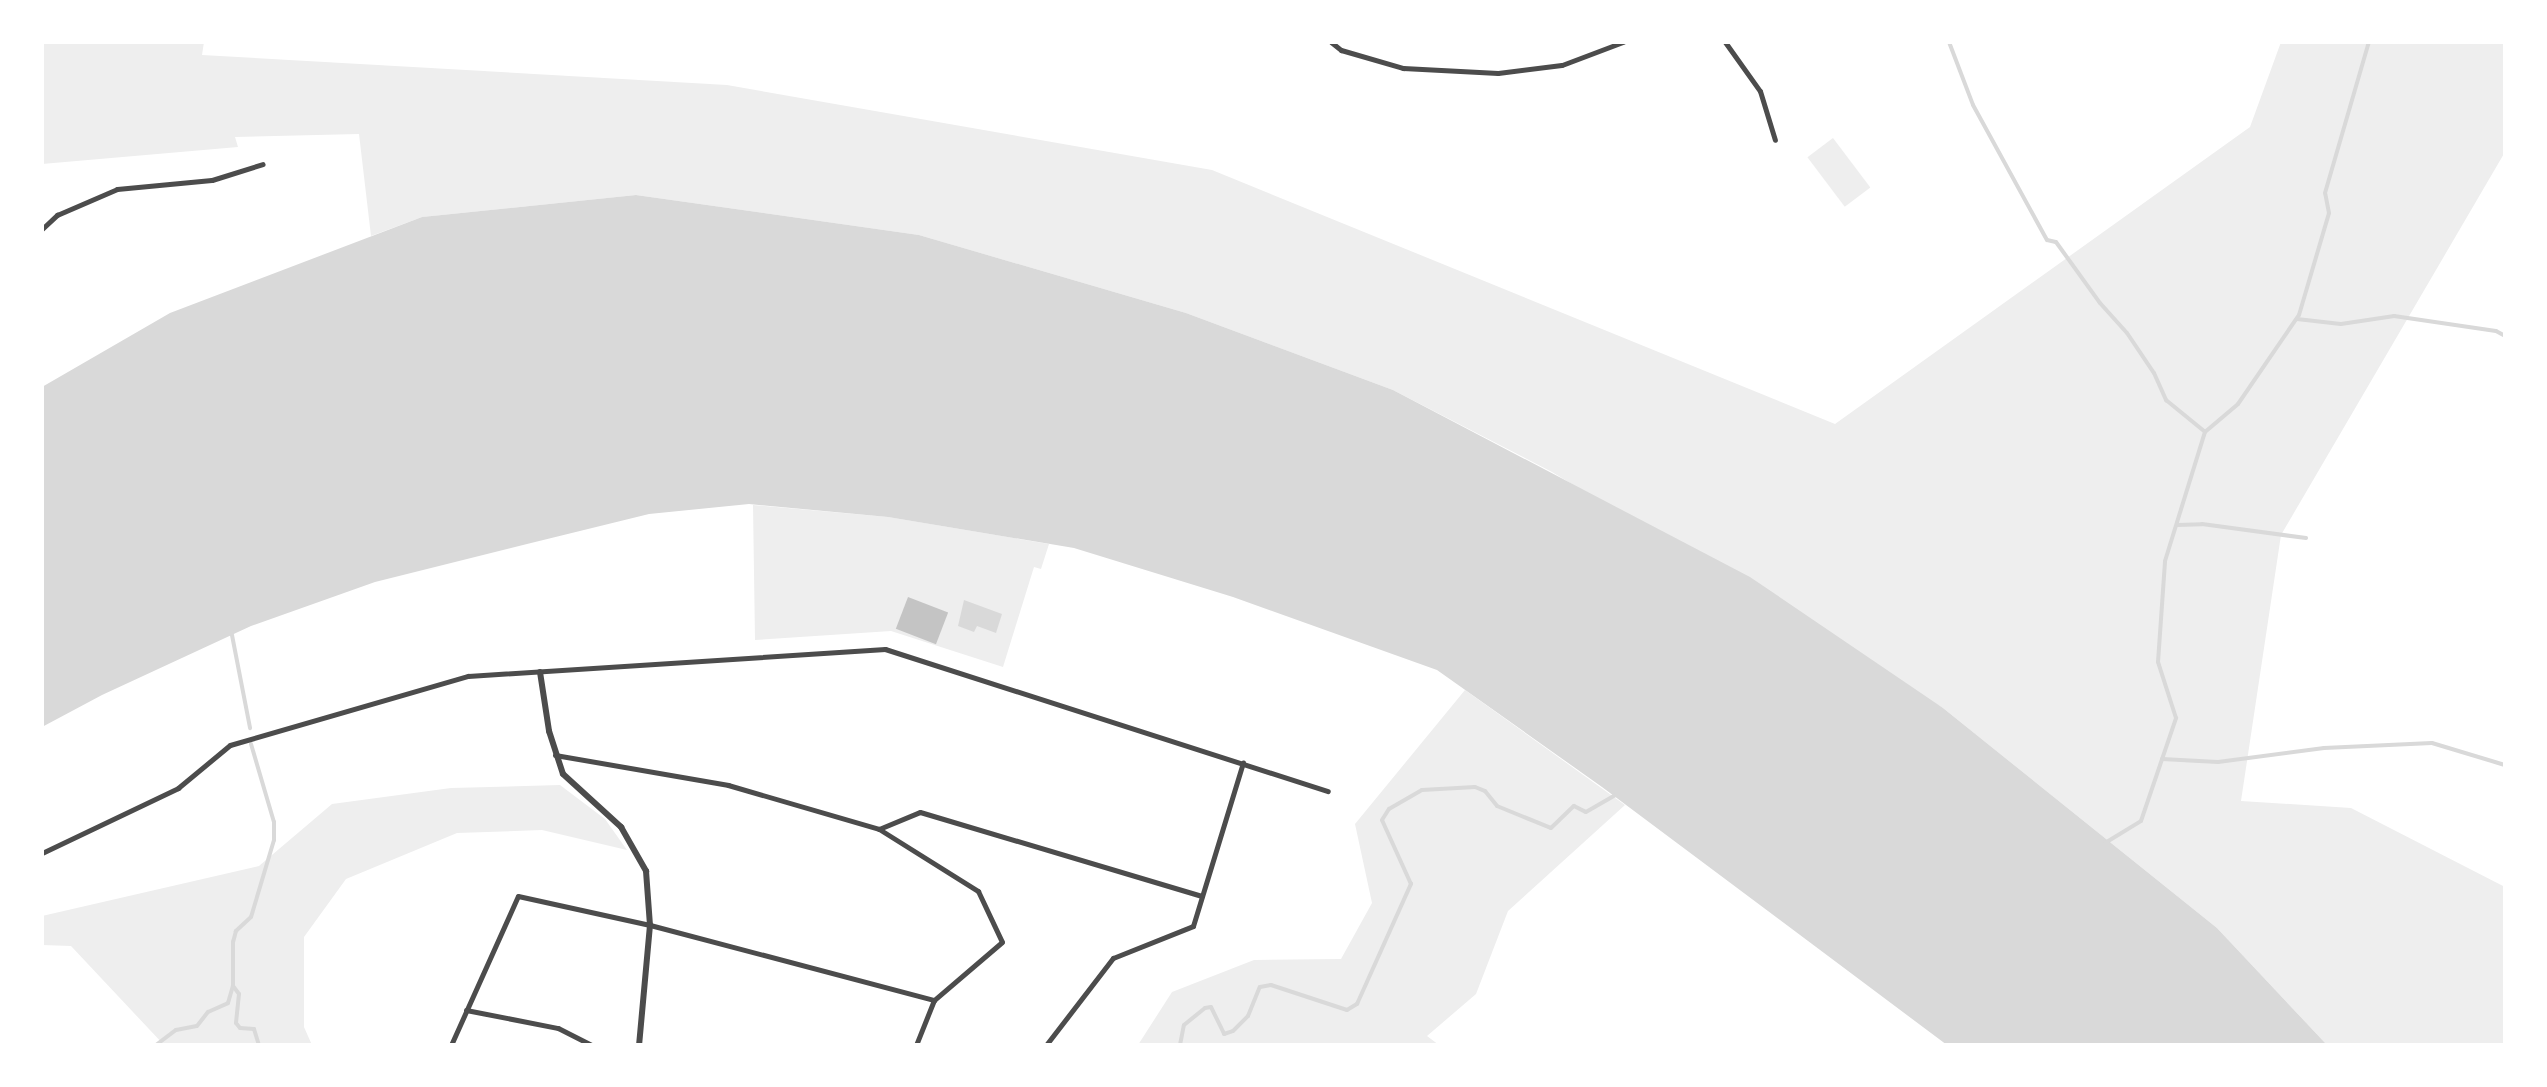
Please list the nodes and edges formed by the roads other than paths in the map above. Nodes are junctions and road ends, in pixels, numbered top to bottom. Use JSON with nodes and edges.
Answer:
{"nodes":[{"id":1,"x":1331,"y":42,"type":"edge"},
{"id":2,"x":1623,"y":42,"type":"edge"},
{"id":3,"x":1725,"y":42,"type":"edge"},
{"id":4,"x":1775,"y":140,"type":"dead end"},
{"id":5,"x":263,"y":164,"type":"dead end"},
{"id":6,"x":42,"y":229,"type":"edge"},
{"id":7,"x":540,"y":672,"type":"junction"},
{"id":8,"x":555,"y":755,"type":"junction"},
{"id":9,"x":1243,"y":762,"type":"junction"},
{"id":10,"x":1328,"y":791,"type":"dead end"},
{"id":11,"x":879,"y":829,"type":"junction"},
{"id":12,"x":42,"y":853,"type":"edge"},
{"id":13,"x":1202,"y":896,"type":"junction"},
{"id":14,"x":650,"y":925,"type":"junction"},
{"id":15,"x":934,"y":1000,"type":"junction"},
{"id":16,"x":466,"y":1010,"type":"junction"},
{"id":17,"x":451,"y":1045,"type":"edge"},
{"id":18,"x":591,"y":1045,"type":"edge"},
{"id":19,"x":639,"y":1045,"type":"edge"},
{"id":20,"x":916,"y":1045,"type":"edge"},
{"id":21,"x":1046,"y":1045,"type":"edge"}],
"edges":[{"from":1,"to":2,"type":"street"},
{"from":3,"to":4,"type":"street"},
{"from":5,"to":6,"type":"street"},
{"from":7,"to":8,"type":"street"},
{"from":7,"to":9,"type":"street"},
{"from":7,"to":12,"type":"street"},
{"from":8,"to":11,"type":"street"},
{"from":8,"to":14,"type":"street"},
{"from":9,"to":10,"type":"street"},
{"from":9,"to":13,"type":"street"},
{"from":11,"to":13,"type":"street"},
{"from":11,"to":15,"type":"street"},
{"from":13,"to":21,"type":"street"},
{"from":14,"to":15,"type":"street"},
{"from":14,"to":16,"type":"street"},
{"from":14,"to":19,"type":"street"},
{"from":15,"to":20,"type":"street"},
{"from":16,"to":17,"type":"street"},
{"from":16,"to":18,"type":"street"}]}
